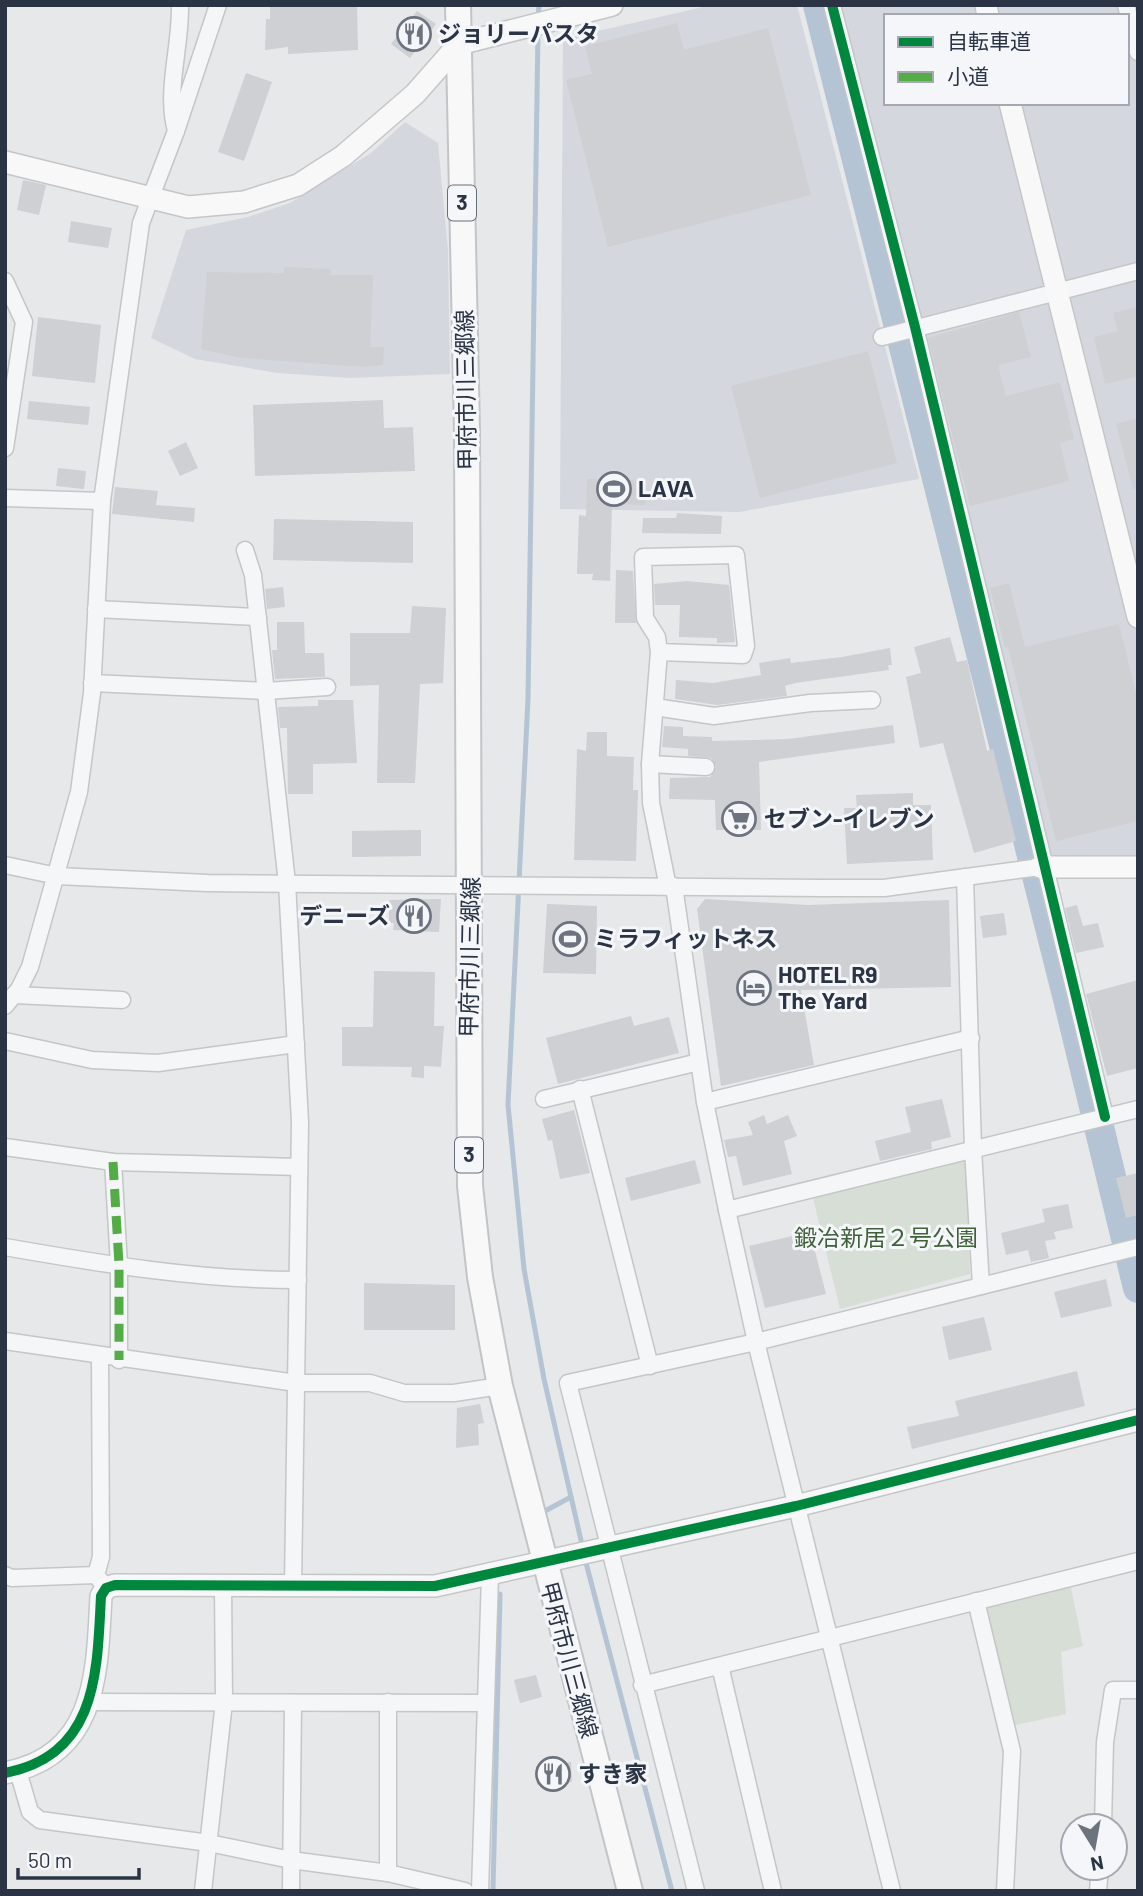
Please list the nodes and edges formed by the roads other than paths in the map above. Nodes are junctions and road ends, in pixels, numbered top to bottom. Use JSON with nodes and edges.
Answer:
{"nodes":[{"id":1,"x":180,"y":5,"type":"edge"},
{"id":2,"x":218,"y":5,"type":"edge"},
{"id":3,"x":458,"y":5,"type":"edge"},
{"id":4,"x":612,"y":5,"type":"edge"},
{"id":5,"x":832,"y":5,"type":"edge"},
{"id":6,"x":1129,"y":17,"type":"edge"},
{"id":7,"x":459,"y":44,"type":"junction"},
{"id":8,"x":1138,"y":52,"type":"edge"},
{"id":9,"x":1010,"y":105,"type":"edge"},
{"id":10,"x":177,"y":131,"type":"junction"},
{"id":11,"x":5,"y":162,"type":"edge"},
{"id":12,"x":150,"y":197,"type":"junction"},
{"id":13,"x":1138,"y":271,"type":"edge"},
{"id":14,"x":5,"y":281,"type":"edge"},
{"id":15,"x":1056,"y":291,"type":"junction"},
{"id":16,"x":915,"y":327,"type":"junction"},
{"id":17,"x":882,"y":337,"type":"dead end"},
{"id":18,"x":9,"y":392,"type":"edge"},
{"id":19,"x":5,"y":448,"type":"edge"},
{"id":20,"x":5,"y":498,"type":"edge"},
{"id":21,"x":102,"y":501,"type":"junction"},
{"id":22,"x":245,"y":550,"type":"dead end"},
{"id":23,"x":96,"y":609,"type":"junction"},
{"id":24,"x":258,"y":617,"type":"junction"},
{"id":25,"x":1138,"y":617,"type":"edge"},
{"id":26,"x":659,"y":652,"type":"junction"},
{"id":27,"x":92,"y":683,"type":"junction"},
{"id":28,"x":327,"y":687,"type":"dead end"},
{"id":29,"x":266,"y":691,"type":"junction"},
{"id":30,"x":872,"y":700,"type":"dead end"},
{"id":31,"x":655,"y":707,"type":"junction"},
{"id":32,"x":650,"y":764,"type":"junction"},
{"id":33,"x":706,"y":767,"type":"dead end"},
{"id":34,"x":5,"y":865,"type":"edge"},
{"id":35,"x":1138,"y":867,"type":"edge"},
{"id":36,"x":1035,"y":868,"type":"junction"},
{"id":37,"x":57,"y":876,"type":"junction"},
{"id":38,"x":965,"y":877,"type":"junction"},
{"id":39,"x":287,"y":883,"type":"junction"},
{"id":40,"x":483,"y":884,"type":"junction"},
{"id":41,"x":671,"y":886,"type":"junction"},
{"id":42,"x":122,"y":1000,"type":"dead end"},
{"id":43,"x":10,"y":1001,"type":"edge"},
{"id":44,"x":971,"y":1038,"type":"junction"},
{"id":45,"x":5,"y":1041,"type":"edge"},
{"id":46,"x":296,"y":1044,"type":"junction"},
{"id":47,"x":699,"y":1062,"type":"junction"},
{"id":48,"x":580,"y":1089,"type":"junction"},
{"id":49,"x":544,"y":1098,"type":"dead end"},
{"id":50,"x":705,"y":1102,"type":"junction"},
{"id":51,"x":1138,"y":1109,"type":"edge"},
{"id":52,"x":1098,"y":1119,"type":"junction"},
{"id":53,"x":5,"y":1147,"type":"edge"},
{"id":54,"x":972,"y":1149,"type":"junction"},
{"id":55,"x":113,"y":1162,"type":"junction"},
{"id":56,"x":299,"y":1167,"type":"junction"},
{"id":57,"x":727,"y":1210,"type":"junction"},
{"id":58,"x":5,"y":1247,"type":"edge"},
{"id":59,"x":1138,"y":1247,"type":"edge"},
{"id":60,"x":119,"y":1265,"type":"junction"},
{"id":61,"x":298,"y":1280,"type":"junction"},
{"id":62,"x":981,"y":1286,"type":"junction"},
{"id":63,"x":5,"y":1341,"type":"edge"},
{"id":64,"x":756,"y":1342,"type":"junction"},
{"id":65,"x":100,"y":1356,"type":"junction"},
{"id":66,"x":119,"y":1360,"type":"junction"},
{"id":67,"x":650,"y":1367,"type":"junction"},
{"id":68,"x":296,"y":1383,"type":"junction"},
{"id":69,"x":500,"y":1386,"type":"junction"},
{"id":70,"x":1138,"y":1420,"type":"edge"},
{"id":71,"x":796,"y":1506,"type":"junction"},
{"id":72,"x":605,"y":1548,"type":"junction"},
{"id":73,"x":554,"y":1560,"type":"junction"},
{"id":74,"x":1138,"y":1561,"type":"edge"},
{"id":75,"x":5,"y":1575,"type":"edge"},
{"id":76,"x":490,"y":1576,"type":"junction"},
{"id":77,"x":101,"y":1582,"type":"junction"},
{"id":78,"x":223,"y":1584,"type":"junction"},
{"id":79,"x":292,"y":1585,"type":"junction"},
{"id":80,"x":976,"y":1601,"type":"junction"},
{"id":81,"x":828,"y":1639,"type":"junction"},
{"id":82,"x":720,"y":1666,"type":"junction"},
{"id":83,"x":642,"y":1685,"type":"junction"},
{"id":84,"x":1138,"y":1690,"type":"edge"},
{"id":85,"x":90,"y":1702,"type":"junction"},
{"id":86,"x":223,"y":1702,"type":"junction"},
{"id":87,"x":388,"y":1702,"type":"junction"},
{"id":88,"x":293,"y":1703,"type":"junction"},
{"id":89,"x":485,"y":1703,"type":"junction"},
{"id":90,"x":12,"y":1772,"type":"edge"},
{"id":91,"x":1103,"y":1812,"type":"edge"},
{"id":92,"x":209,"y":1843,"type":"junction"},
{"id":93,"x":291,"y":1860,"type":"junction"},
{"id":94,"x":388,"y":1873,"type":"junction"},
{"id":95,"x":203,"y":1891,"type":"edge"},
{"id":96,"x":291,"y":1891,"type":"edge"},
{"id":97,"x":465,"y":1891,"type":"edge"},
{"id":98,"x":480,"y":1891,"type":"edge"},
{"id":99,"x":629,"y":1891,"type":"edge"},
{"id":100,"x":696,"y":1891,"type":"edge"},
{"id":101,"x":773,"y":1891,"type":"edge"},
{"id":102,"x":892,"y":1891,"type":"edge"},
{"id":103,"x":1005,"y":1891,"type":"edge"}],
"edges":[{"from":1,"to":10,"type":"street"},
{"from":2,"to":10,"type":"street"},
{"from":3,"to":7,"type":"main road","name":"甲府市川三郷線","number":"3"},
{"from":4,"to":7,"type":"street"},
{"from":5,"to":16,"type":"street"},
{"from":6,"to":8,"type":"street"},
{"from":7,"to":12,"type":"street"},
{"from":7,"to":40,"type":"main road","name":"甲府市川三郷線","number":"3"},
{"from":9,"to":15,"type":"street"},
{"from":10,"to":12,"type":"street"},
{"from":11,"to":12,"type":"street"},
{"from":12,"to":21,"type":"street"},
{"from":13,"to":15,"type":"street"},
{"from":14,"to":18,"type":"street"},
{"from":15,"to":16,"type":"street"},
{"from":15,"to":25,"type":"street"},
{"from":16,"to":17,"type":"street"},
{"from":16,"to":36,"type":"street"},
{"from":18,"to":19,"type":"street"},
{"from":20,"to":21,"type":"street"},
{"from":21,"to":23,"type":"street"},
{"from":22,"to":24,"type":"street"},
{"from":23,"to":24,"type":"street"},
{"from":23,"to":27,"type":"street"},
{"from":24,"to":29,"type":"street"},
{"from":26,"to":26,"type":"street"},
{"from":26,"to":31,"type":"street"},
{"from":27,"to":29,"type":"street"},
{"from":27,"to":37,"type":"street"},
{"from":28,"to":29,"type":"street"},
{"from":29,"to":39,"type":"street"},
{"from":30,"to":31,"type":"street"},
{"from":31,"to":32,"type":"street"},
{"from":32,"to":33,"type":"street"},
{"from":32,"to":41,"type":"street"},
{"from":34,"to":37,"type":"street"},
{"from":35,"to":36,"type":"street"},
{"from":36,"to":38,"type":"street"},
{"from":36,"to":52,"type":"street"},
{"from":37,"to":39,"type":"street"},
{"from":37,"to":43,"type":"street"},
{"from":38,"to":41,"type":"street"},
{"from":38,"to":44,"type":"street"},
{"from":39,"to":40,"type":"street"},
{"from":39,"to":46,"type":"street"},
{"from":40,"to":41,"type":"street"},
{"from":40,"to":69,"type":"main road","name":"甲府市川三郷線","number":"3"},
{"from":41,"to":47,"type":"street"},
{"from":42,"to":43,"type":"street"},
{"from":44,"to":50,"type":"street"},
{"from":44,"to":54,"type":"street"},
{"from":45,"to":46,"type":"street"},
{"from":46,"to":56,"type":"street"},
{"from":47,"to":48,"type":"street"},
{"from":47,"to":50,"type":"street"},
{"from":48,"to":49,"type":"street"},
{"from":48,"to":67,"type":"street"},
{"from":50,"to":57,"type":"street"},
{"from":51,"to":52,"type":"street"},
{"from":52,"to":54,"type":"street"},
{"from":53,"to":55,"type":"street"},
{"from":54,"to":57,"type":"street"},
{"from":54,"to":62,"type":"street"},
{"from":55,"to":56,"type":"street"},
{"from":55,"to":60,"type":"street"},
{"from":56,"to":61,"type":"street"},
{"from":57,"to":64,"type":"street"},
{"from":58,"to":60,"type":"street"},
{"from":59,"to":62,"type":"street"},
{"from":60,"to":61,"type":"street"},
{"from":60,"to":66,"type":"street"},
{"from":61,"to":68,"type":"street"},
{"from":62,"to":64,"type":"street"},
{"from":63,"to":65,"type":"street"},
{"from":64,"to":67,"type":"street"},
{"from":64,"to":71,"type":"street"},
{"from":65,"to":66,"type":"street"},
{"from":65,"to":77,"type":"street"},
{"from":66,"to":68,"type":"street"},
{"from":67,"to":72,"type":"street"},
{"from":68,"to":69,"type":"street"},
{"from":68,"to":79,"type":"street"},
{"from":69,"to":73,"type":"main road","name":"甲府市川三郷線","number":"3"},
{"from":70,"to":71,"type":"street"},
{"from":71,"to":72,"type":"street"},
{"from":71,"to":81,"type":"street"},
{"from":72,"to":73,"type":"street"},
{"from":72,"to":83,"type":"street"},
{"from":73,"to":76,"type":"street"},
{"from":73,"to":99,"type":"main road","name":"甲府市川三郷線","number":"3"},
{"from":74,"to":80,"type":"street"},
{"from":75,"to":77,"type":"street"},
{"from":76,"to":79,"type":"street"},
{"from":76,"to":89,"type":"street"},
{"from":77,"to":78,"type":"street"},
{"from":77,"to":85,"type":"street"},
{"from":78,"to":79,"type":"street"},
{"from":78,"to":86,"type":"street"},
{"from":80,"to":81,"type":"street"},
{"from":80,"to":103,"type":"street"},
{"from":81,"to":82,"type":"street"},
{"from":81,"to":102,"type":"street"},
{"from":82,"to":83,"type":"street"},
{"from":82,"to":101,"type":"street"},
{"from":83,"to":100,"type":"street"},
{"from":84,"to":91,"type":"street"},
{"from":85,"to":86,"type":"street"},
{"from":85,"to":90,"type":"street"},
{"from":86,"to":88,"type":"street"},
{"from":86,"to":92,"type":"street"},
{"from":87,"to":88,"type":"street"},
{"from":87,"to":89,"type":"street"},
{"from":87,"to":94,"type":"street"},
{"from":88,"to":93,"type":"street"},
{"from":89,"to":98,"type":"street"},
{"from":90,"to":92,"type":"street"},
{"from":92,"to":93,"type":"street"},
{"from":92,"to":95,"type":"street"},
{"from":93,"to":94,"type":"street"},
{"from":93,"to":96,"type":"street"},
{"from":94,"to":97,"type":"street"}]}
